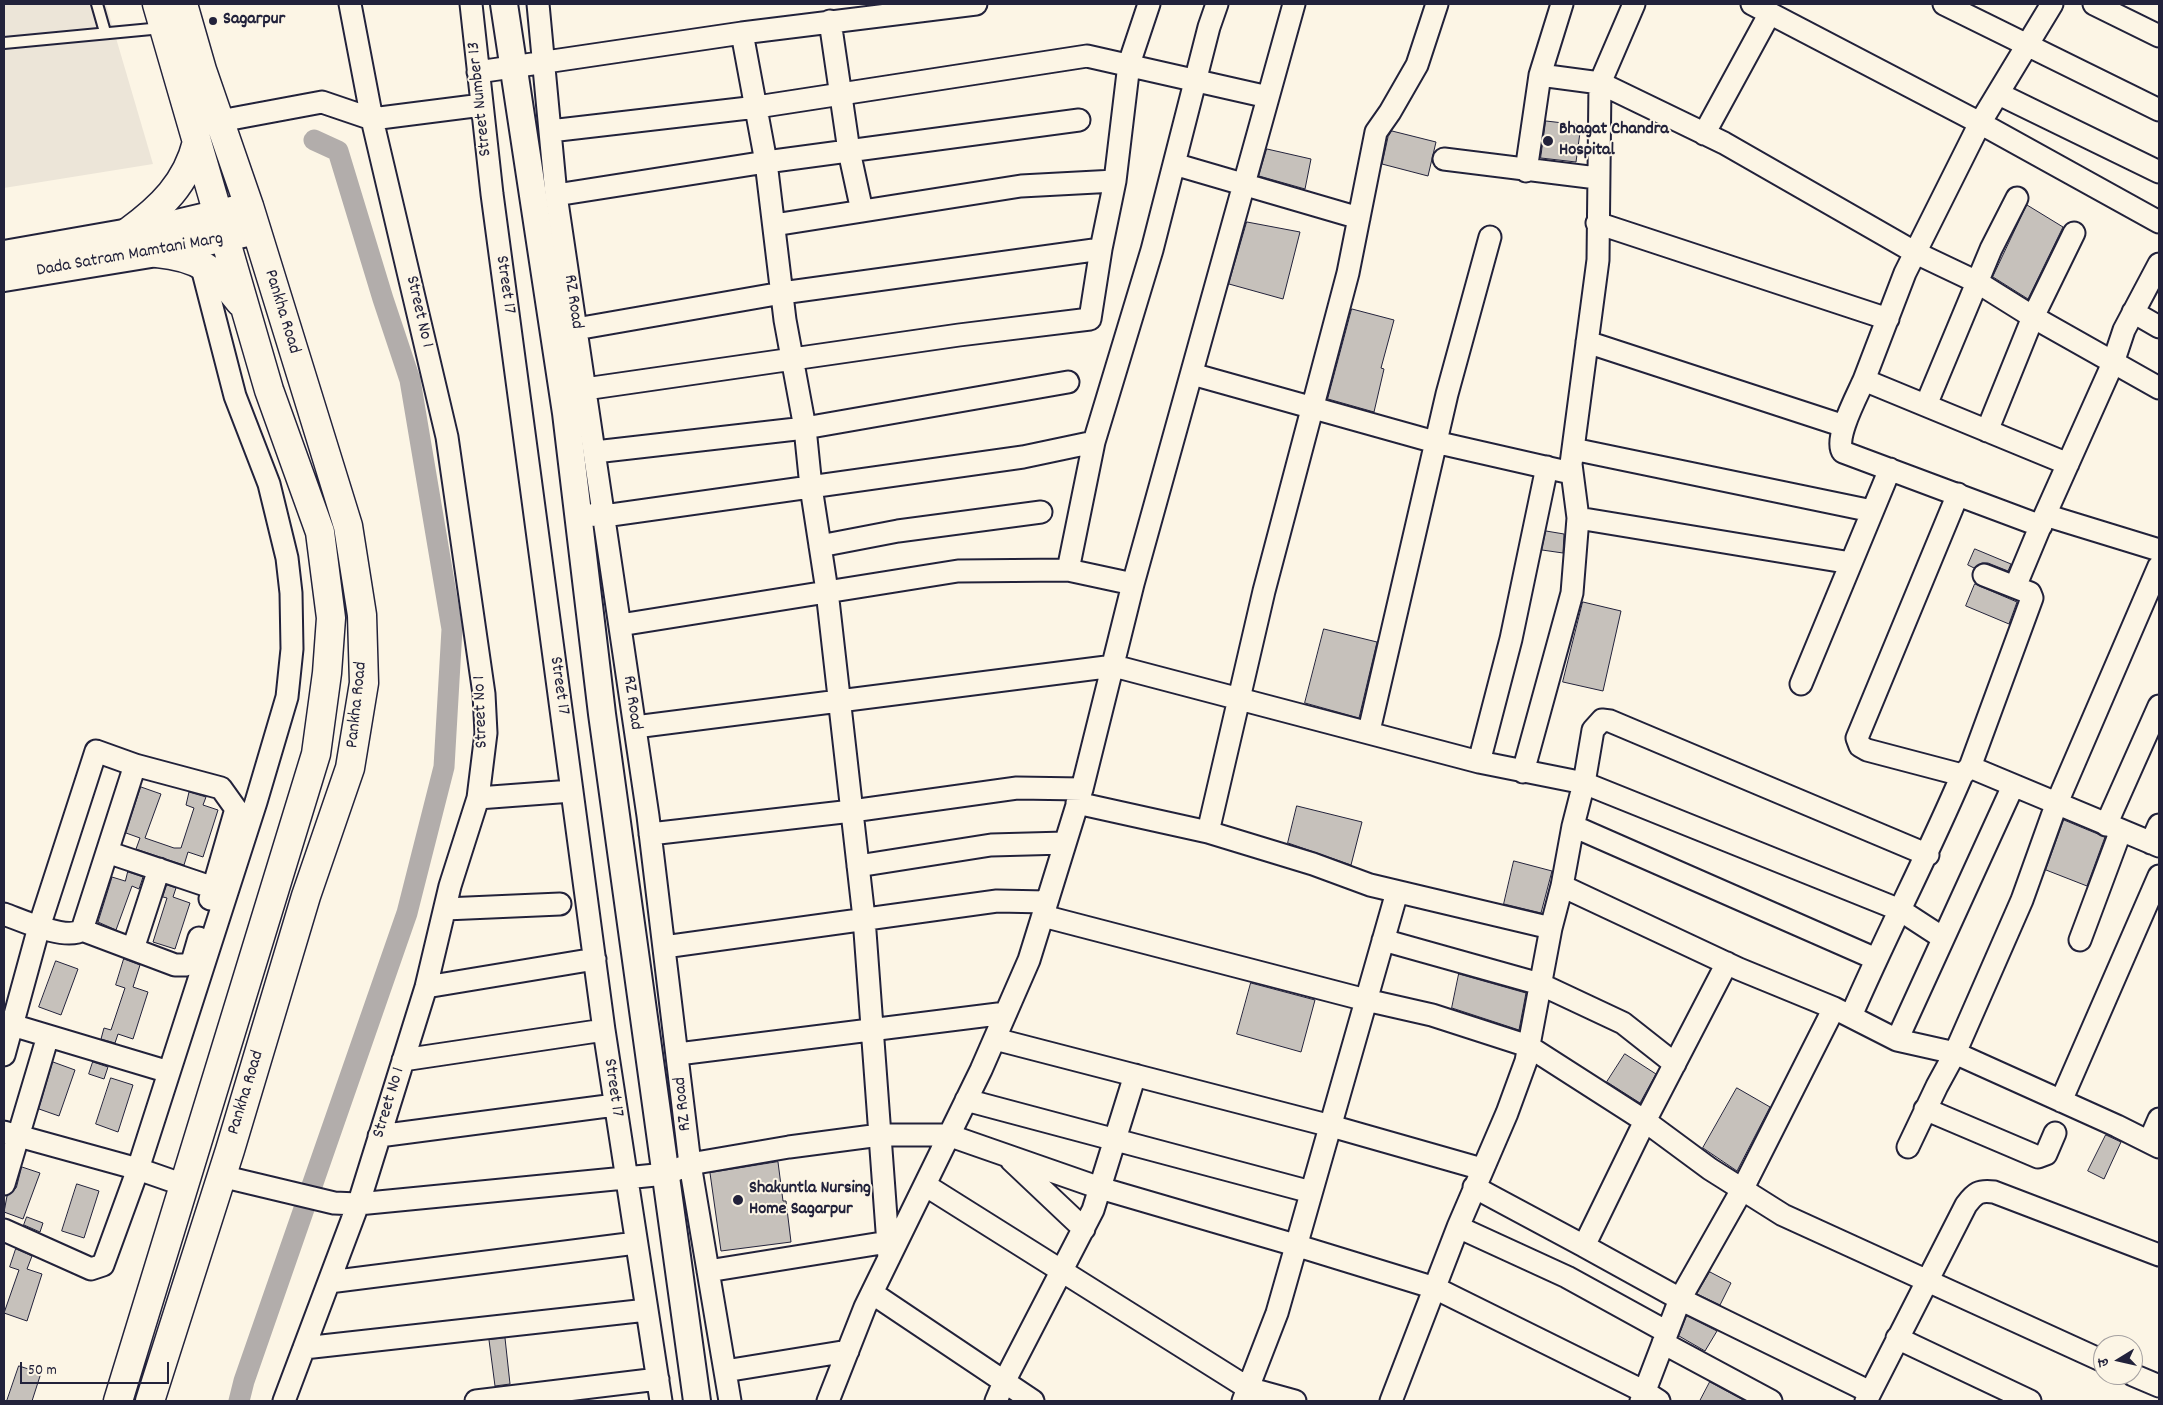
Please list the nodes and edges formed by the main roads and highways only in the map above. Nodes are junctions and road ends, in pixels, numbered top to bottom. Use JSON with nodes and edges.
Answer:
{"nodes":[{"id":1,"x":183,"y":4,"type":"edge"},
{"id":2,"x":160,"y":16,"type":"edge"},
{"id":3,"x":197,"y":142,"type":"junction"},
{"id":4,"x":128,"y":232,"type":"road end"},
{"id":5,"x":158,"y":253,"type":"road end"},
{"id":6,"x":244,"y":307,"type":"junction"},
{"id":7,"x":118,"y":1401,"type":"edge"},
{"id":8,"x":150,"y":1401,"type":"edge"}],
"edges":[{"from":1,"to":8,"type":"main road","name":"Pankha Road"},
{"from":2,"to":3,"type":"main road","name":"Pankha Road"},
{"from":3,"to":4,"type":"main road"},
{"from":3,"to":6,"type":"main road","name":"Pankha Road"},
{"from":5,"to":6,"type":"main road"},
{"from":6,"to":7,"type":"main road","name":"Pankha Road"}]}
